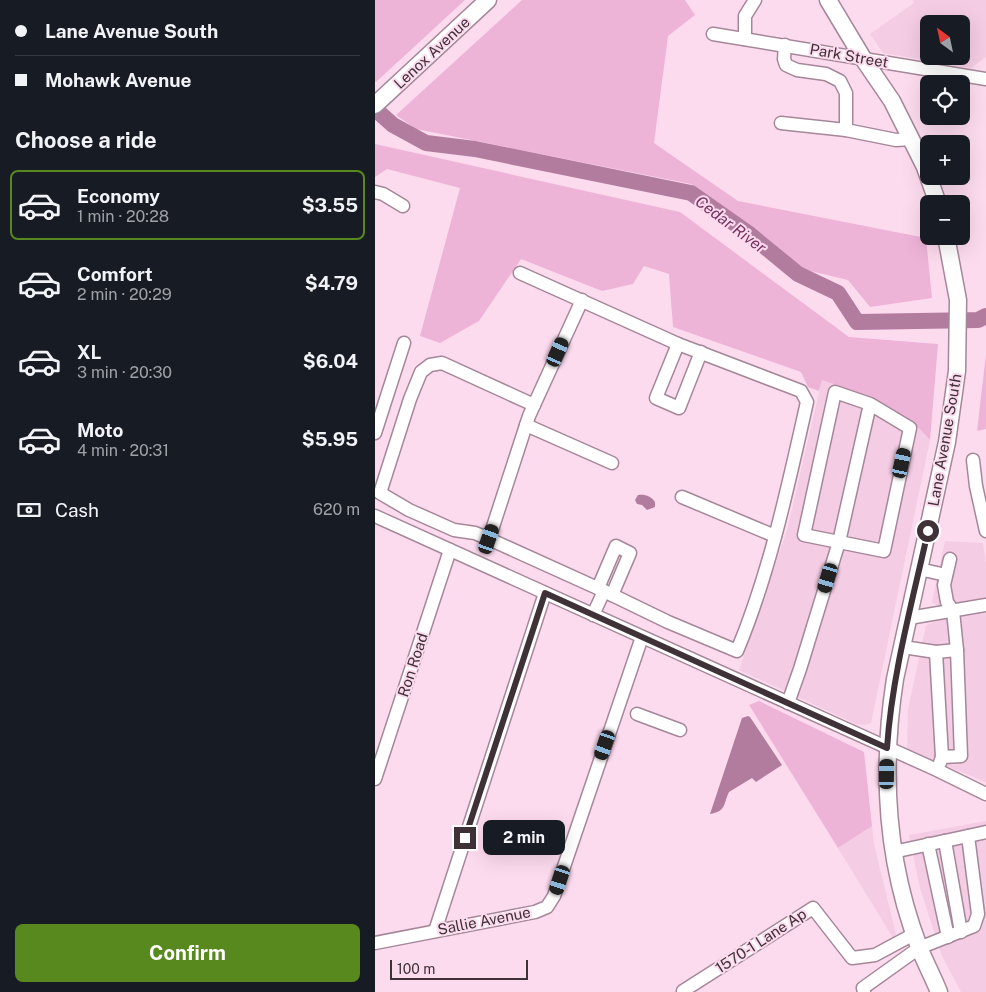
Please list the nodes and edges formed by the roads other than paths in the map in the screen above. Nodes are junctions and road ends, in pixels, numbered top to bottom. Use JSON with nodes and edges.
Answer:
{"nodes":[{"id":1,"x":488,"y":0,"type":"edge"},
{"id":2,"x":755,"y":0,"type":"edge"},
{"id":3,"x":828,"y":0,"type":"edge"},
{"id":4,"x":713,"y":34,"type":"dead end"},
{"id":5,"x":745,"y":39,"type":"junction"},
{"id":6,"x":785,"y":45,"type":"junction"},
{"id":7,"x":864,"y":60,"type":"junction"},
{"id":8,"x":986,"y":79,"type":"edge"},
{"id":9,"x":381,"y":100,"type":"edge"},
{"id":10,"x":781,"y":123,"type":"dead end"},
{"id":11,"x":847,"y":130,"type":"junction"},
{"id":12,"x":911,"y":138,"type":"junction"},
{"id":13,"x":375,"y":192,"type":"edge"},
{"id":14,"x":935,"y":195,"type":"edge"},
{"id":15,"x":403,"y":206,"type":"dead end"},
{"id":16,"x":948,"y":245,"type":"edge"},
{"id":17,"x":520,"y":273,"type":"dead end"},
{"id":18,"x":582,"y":300,"type":"junction"},
{"id":19,"x":404,"y":343,"type":"dead end"},
{"id":20,"x":678,"y":344,"type":"junction"},
{"id":21,"x":701,"y":352,"type":"junction"},
{"id":22,"x":870,"y":404,"type":"junction"},
{"id":23,"x":534,"y":405,"type":"junction"},
{"id":24,"x":525,"y":425,"type":"junction"},
{"id":25,"x":375,"y":433,"type":"edge"},
{"id":26,"x":973,"y":460,"type":"dead end"},
{"id":27,"x":612,"y":463,"type":"dead end"},
{"id":28,"x":981,"y":485,"type":"edge"},
{"id":29,"x":682,"y":497,"type":"dead end"},
{"id":30,"x":375,"y":516,"type":"edge"},
{"id":31,"x":986,"y":531,"type":"edge"},
{"id":32,"x":775,"y":536,"type":"junction"},
{"id":33,"x":489,"y":539,"type":"junction"},
{"id":34,"x":839,"y":542,"type":"junction"},
{"id":35,"x":451,"y":550,"type":"junction"},
{"id":36,"x":950,"y":559,"type":"dead end"},
{"id":37,"x":919,"y":569,"type":"junction"},
{"id":38,"x":946,"y":575,"type":"junction"},
{"id":39,"x":605,"y":591,"type":"junction"},
{"id":40,"x":545,"y":593,"type":"junction"},
{"id":41,"x":986,"y":605,"type":"edge"},
{"id":42,"x":953,"y":611,"type":"junction"},
{"id":43,"x":593,"y":615,"type":"junction"},
{"id":44,"x":909,"y":618,"type":"junction"},
{"id":45,"x":642,"y":637,"type":"junction"},
{"id":46,"x":903,"y":647,"type":"junction"},
{"id":47,"x":957,"y":650,"type":"junction"},
{"id":48,"x":936,"y":652,"type":"junction"},
{"id":49,"x":788,"y":703,"type":"junction"},
{"id":50,"x":637,"y":714,"type":"dead end"},
{"id":51,"x":680,"y":730,"type":"dead end"},
{"id":52,"x":887,"y":748,"type":"junction"},
{"id":53,"x":942,"y":757,"type":"junction"},
{"id":54,"x":937,"y":770,"type":"junction"},
{"id":55,"x":375,"y":779,"type":"edge"},
{"id":56,"x":986,"y":794,"type":"edge"},
{"id":57,"x":986,"y":832,"type":"edge"},
{"id":58,"x":967,"y":836,"type":"junction"},
{"id":59,"x":945,"y":840,"type":"junction"},
{"id":60,"x":928,"y":844,"type":"junction"},
{"id":61,"x":893,"y":852,"type":"junction"},
{"id":62,"x":435,"y":931,"type":"junction"},
{"id":63,"x":961,"y":932,"type":"junction"},
{"id":64,"x":947,"y":937,"type":"junction"},
{"id":65,"x":917,"y":941,"type":"junction"},
{"id":66,"x":375,"y":943,"type":"edge"},
{"id":67,"x":684,"y":992,"type":"edge"},
{"id":68,"x":864,"y":992,"type":"edge"},
{"id":69,"x":939,"y":992,"type":"edge"}],
"edges":[{"from":1,"to":9,"type":"main road","name":"Lenox Avenue"},
{"from":2,"to":5,"type":"street"},
{"from":3,"to":7,"type":"main road"},
{"from":4,"to":5,"type":"street","name":"Park Street"},
{"from":5,"to":6,"type":"street","name":"Park Street"},
{"from":6,"to":7,"type":"street","name":"Park Street"},
{"from":6,"to":11,"type":"street"},
{"from":7,"to":8,"type":"street","name":"Park Street"},
{"from":7,"to":12,"type":"main road"},
{"from":10,"to":11,"type":"street"},
{"from":11,"to":12,"type":"street"},
{"from":12,"to":14,"type":"main road"},
{"from":13,"to":15,"type":"street"},
{"from":16,"to":37,"type":"main road","name":"Lane Avenue South"},
{"from":17,"to":18,"type":"street"},
{"from":18,"to":20,"type":"street"},
{"from":18,"to":23,"type":"street"},
{"from":19,"to":25,"type":"street"},
{"from":20,"to":21,"type":"street"},
{"from":20,"to":21,"type":"street"},
{"from":21,"to":32,"type":"street"},
{"from":22,"to":34,"type":"street"},
{"from":22,"to":34,"type":"street"},
{"from":22,"to":34,"type":"street"},
{"from":23,"to":24,"type":"street"},
{"from":23,"to":33,"type":"street"},
{"from":24,"to":27,"type":"street"},
{"from":24,"to":33,"type":"street"},
{"from":26,"to":28,"type":"street"},
{"from":28,"to":31,"type":"street"},
{"from":29,"to":32,"type":"street"},
{"from":30,"to":35,"type":"street"},
{"from":32,"to":39,"type":"street"},
{"from":33,"to":39,"type":"street"},
{"from":34,"to":49,"type":"street"},
{"from":35,"to":40,"type":"street"},
{"from":35,"to":55,"type":"street","name":"Ron Road"},
{"from":36,"to":38,"type":"street"},
{"from":37,"to":38,"type":"street"},
{"from":37,"to":44,"type":"main road","name":"Lane Avenue South"},
{"from":38,"to":42,"type":"street"},
{"from":39,"to":43,"type":"street"},
{"from":40,"to":43,"type":"street"},
{"from":40,"to":62,"type":"street"},
{"from":41,"to":42,"type":"street"},
{"from":42,"to":44,"type":"street"},
{"from":42,"to":47,"type":"street"},
{"from":43,"to":45,"type":"street"},
{"from":44,"to":46,"type":"main road","name":"Lane Avenue South"},
{"from":45,"to":49,"type":"street"},
{"from":45,"to":62,"type":"street","name":"Sallie Avenue"},
{"from":46,"to":48,"type":"street"},
{"from":46,"to":52,"type":"main road","name":"Lane Avenue South"},
{"from":47,"to":48,"type":"street"},
{"from":47,"to":53,"type":"street"},
{"from":48,"to":53,"type":"street"},
{"from":49,"to":52,"type":"street"},
{"from":50,"to":51,"type":"street"},
{"from":52,"to":54,"type":"street"},
{"from":52,"to":61,"type":"main road","name":"Lane Avenue South"},
{"from":53,"to":54,"type":"street"},
{"from":54,"to":56,"type":"street"},
{"from":57,"to":58,"type":"street"},
{"from":58,"to":59,"type":"street"},
{"from":58,"to":63,"type":"street"},
{"from":59,"to":60,"type":"street"},
{"from":59,"to":63,"type":"street"},
{"from":60,"to":61,"type":"street"},
{"from":60,"to":64,"type":"street"},
{"from":61,"to":65,"type":"main road","name":"Lane Avenue South"},
{"from":62,"to":66,"type":"street","name":"Sallie Avenue"},
{"from":63,"to":64,"type":"street"},
{"from":64,"to":65,"type":"street"},
{"from":65,"to":67,"type":"street","name":"1570-1 Lane Ap"},
{"from":65,"to":68,"type":"street"},
{"from":65,"to":69,"type":"main road","name":"Lane Avenue South"}]}
